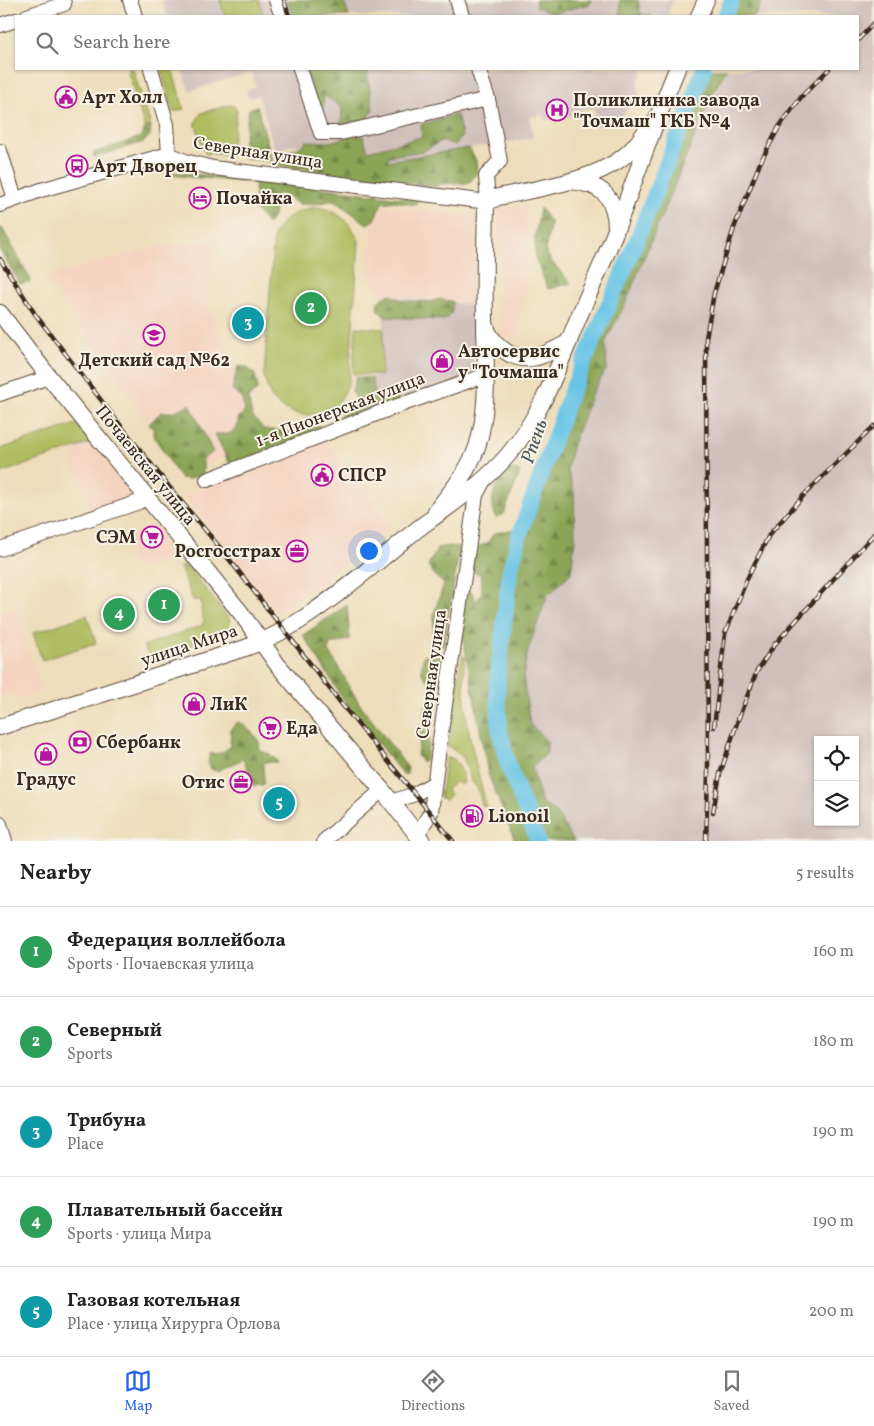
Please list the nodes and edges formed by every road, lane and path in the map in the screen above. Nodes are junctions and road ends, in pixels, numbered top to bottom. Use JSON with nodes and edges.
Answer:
{"nodes":[{"id":1,"x":63,"y":0,"type":"edge"},
{"id":2,"x":130,"y":0,"type":"edge"},
{"id":3,"x":276,"y":0,"type":"edge"},
{"id":4,"x":457,"y":0,"type":"edge"},
{"id":5,"x":706,"y":0,"type":"edge"},
{"id":6,"x":29,"y":15,"type":"edge"},
{"id":7,"x":135,"y":15,"type":"edge"},
{"id":8,"x":282,"y":15,"type":"edge"},
{"id":9,"x":462,"y":15,"type":"edge"},
{"id":10,"x":699,"y":15,"type":"edge"},
{"id":11,"x":15,"y":20,"type":"edge"},
{"id":12,"x":0,"y":25,"type":"edge"},
{"id":13,"x":150,"y":70,"type":"edge"},
{"id":14,"x":300,"y":70,"type":"edge"},
{"id":15,"x":478,"y":70,"type":"edge"},
{"id":16,"x":677,"y":70,"type":"edge"},
{"id":17,"x":488,"y":99,"type":"junction"},
{"id":18,"x":656,"y":119,"type":"junction"},
{"id":19,"x":0,"y":151,"type":"edge"},
{"id":20,"x":168,"y":154,"type":"junction"},
{"id":21,"x":568,"y":181,"type":"junction"},
{"id":22,"x":15,"y":199,"type":"junction"},
{"id":23,"x":488,"y":202,"type":"junction"},
{"id":24,"x":0,"y":205,"type":"edge"},
{"id":25,"x":616,"y":228,"type":"junction"},
{"id":26,"x":0,"y":313,"type":"edge"},
{"id":27,"x":485,"y":316,"type":"junction"},
{"id":28,"x":569,"y":342,"type":"junction"},
{"id":29,"x":486,"y":375,"type":"junction"},
{"id":30,"x":50,"y":378,"type":"junction"},
{"id":31,"x":0,"y":394,"type":"edge"},
{"id":32,"x":207,"y":480,"type":"dead end"},
{"id":33,"x":484,"y":480,"type":"junction"},
{"id":34,"x":147,"y":496,"type":"junction"},
{"id":35,"x":460,"y":500,"type":"junction"},
{"id":36,"x":473,"y":514,"type":"junction"},
{"id":37,"x":429,"y":520,"type":"junction"},
{"id":38,"x":0,"y":549,"type":"edge"},
{"id":39,"x":260,"y":643,"type":"junction"},
{"id":40,"x":0,"y":727,"type":"edge"},
{"id":41,"x":434,"y":783,"type":"junction"},
{"id":42,"x":386,"y":796,"type":"junction"},
{"id":43,"x":0,"y":824,"type":"edge"},
{"id":44,"x":419,"y":838,"type":"edge"},
{"id":45,"x":5,"y":841,"type":"edge"},
{"id":46,"x":324,"y":841,"type":"edge"}],
"edges":[{"from":1,"to":6,"type":"street"},
{"from":2,"to":7,"type":"street"},
{"from":3,"to":8,"type":"street"},
{"from":4,"to":9,"type":"street"},
{"from":5,"to":10,"type":"main road"},
{"from":11,"to":12,"type":"street"},
{"from":13,"to":20,"type":"street"},
{"from":14,"to":17,"type":"street"},
{"from":15,"to":17,"type":"street"},
{"from":16,"to":18,"type":"main road"},
{"from":17,"to":23,"type":"street"},
{"from":18,"to":21,"type":"main road"},
{"from":18,"to":25,"type":"main road"},
{"from":19,"to":22,"type":"street"},
{"from":20,"to":22,"type":"street","name":"Северная улица"},
{"from":20,"to":23,"type":"street","name":"Северная улица"},
{"from":21,"to":23,"type":"main road"},
{"from":21,"to":25,"type":"main road"},
{"from":22,"to":24,"type":"street","name":"Северная улица"},
{"from":23,"to":27,"type":"main road"},
{"from":25,"to":28,"type":"main road"},
{"from":26,"to":30,"type":"main road","name":"Почаевская улица"},
{"from":27,"to":28,"type":"main road"},
{"from":27,"to":29,"type":"main road"},
{"from":28,"to":33,"type":"main road"},
{"from":29,"to":32,"type":"street","name":"1-я Пионерская улица"},
{"from":29,"to":37,"type":"main road"},
{"from":30,"to":31,"type":"street"},
{"from":30,"to":34,"type":"main road","name":"Почаевская улица"},
{"from":33,"to":35,"type":"main road"},
{"from":33,"to":36,"type":"street","name":"Северная улица"},
{"from":34,"to":38,"type":"street"},
{"from":34,"to":39,"type":"main road","name":"Почаевская улица"},
{"from":35,"to":36,"type":"street"},
{"from":35,"to":37,"type":"main road"},
{"from":36,"to":41,"type":"street","name":"Северная улица"},
{"from":37,"to":39,"type":"main road"},
{"from":39,"to":40,"type":"main road","name":"улица Мира"},
{"from":39,"to":42,"type":"main road","name":"улица Мира"},
{"from":41,"to":42,"type":"street"},
{"from":41,"to":44,"type":"street","name":"Северная улица"},
{"from":42,"to":44,"type":"main road","name":"улица Мира"},
{"from":42,"to":46,"type":"street"},
{"from":43,"to":45,"type":"street"}]}
